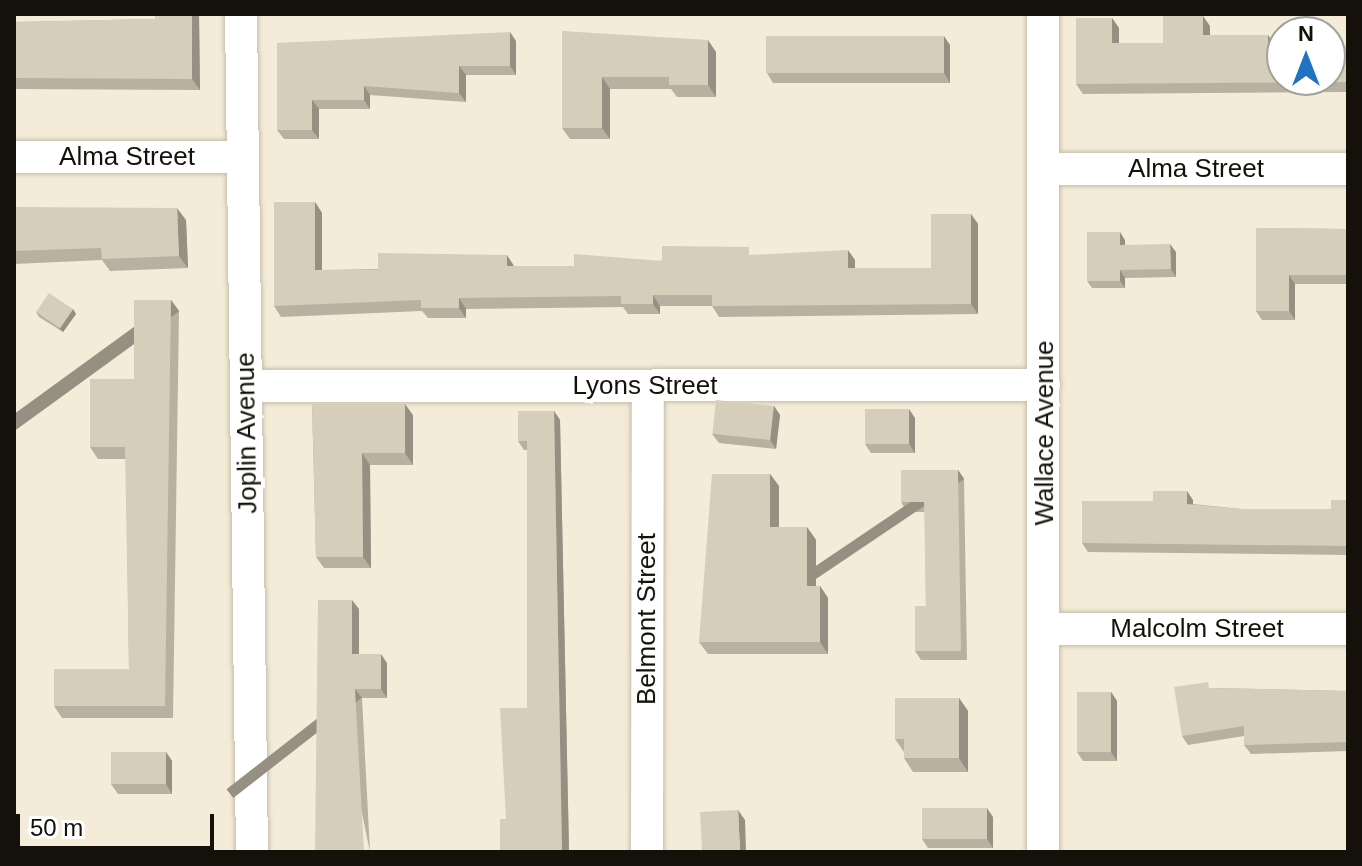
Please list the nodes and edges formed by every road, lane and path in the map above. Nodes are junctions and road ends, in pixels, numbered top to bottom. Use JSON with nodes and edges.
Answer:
{"nodes":[{"id":1,"x":241,"y":14,"type":"edge"},
{"id":2,"x":1043,"y":14,"type":"edge"},
{"id":3,"x":14,"y":157,"type":"edge"},
{"id":4,"x":241,"y":157,"type":"junction"},
{"id":5,"x":1043,"y":169,"type":"junction"},
{"id":6,"x":1348,"y":169,"type":"edge"},
{"id":7,"x":1044,"y":385,"type":"junction"},
{"id":8,"x":246,"y":386,"type":"junction"},
{"id":9,"x":648,"y":387,"type":"junction"},
{"id":10,"x":1046,"y":629,"type":"junction"},
{"id":11,"x":1348,"y":629,"type":"edge"},
{"id":12,"x":252,"y":852,"type":"edge"},
{"id":13,"x":647,"y":852,"type":"edge"},
{"id":14,"x":1043,"y":852,"type":"edge"}],
"edges":[{"from":1,"to":4,"type":"street","name":"Joplin Avenue"},
{"from":2,"to":5,"type":"street","name":"Wallace Avenue"},
{"from":3,"to":4,"type":"street","name":"Alma Street"},
{"from":4,"to":8,"type":"street","name":"Joplin Avenue"},
{"from":5,"to":6,"type":"street","name":"Alma Street"},
{"from":5,"to":7,"type":"street","name":"Wallace Avenue"},
{"from":7,"to":9,"type":"street","name":"Lyons Street"},
{"from":7,"to":10,"type":"street","name":"Wallace Avenue"},
{"from":8,"to":9,"type":"street","name":"Lyons Street"},
{"from":8,"to":12,"type":"street","name":"Joplin Avenue"},
{"from":9,"to":13,"type":"street","name":"Belmont Street"},
{"from":10,"to":11,"type":"street","name":"Malcolm Street"},
{"from":10,"to":14,"type":"street","name":"Wallace Avenue"}]}
